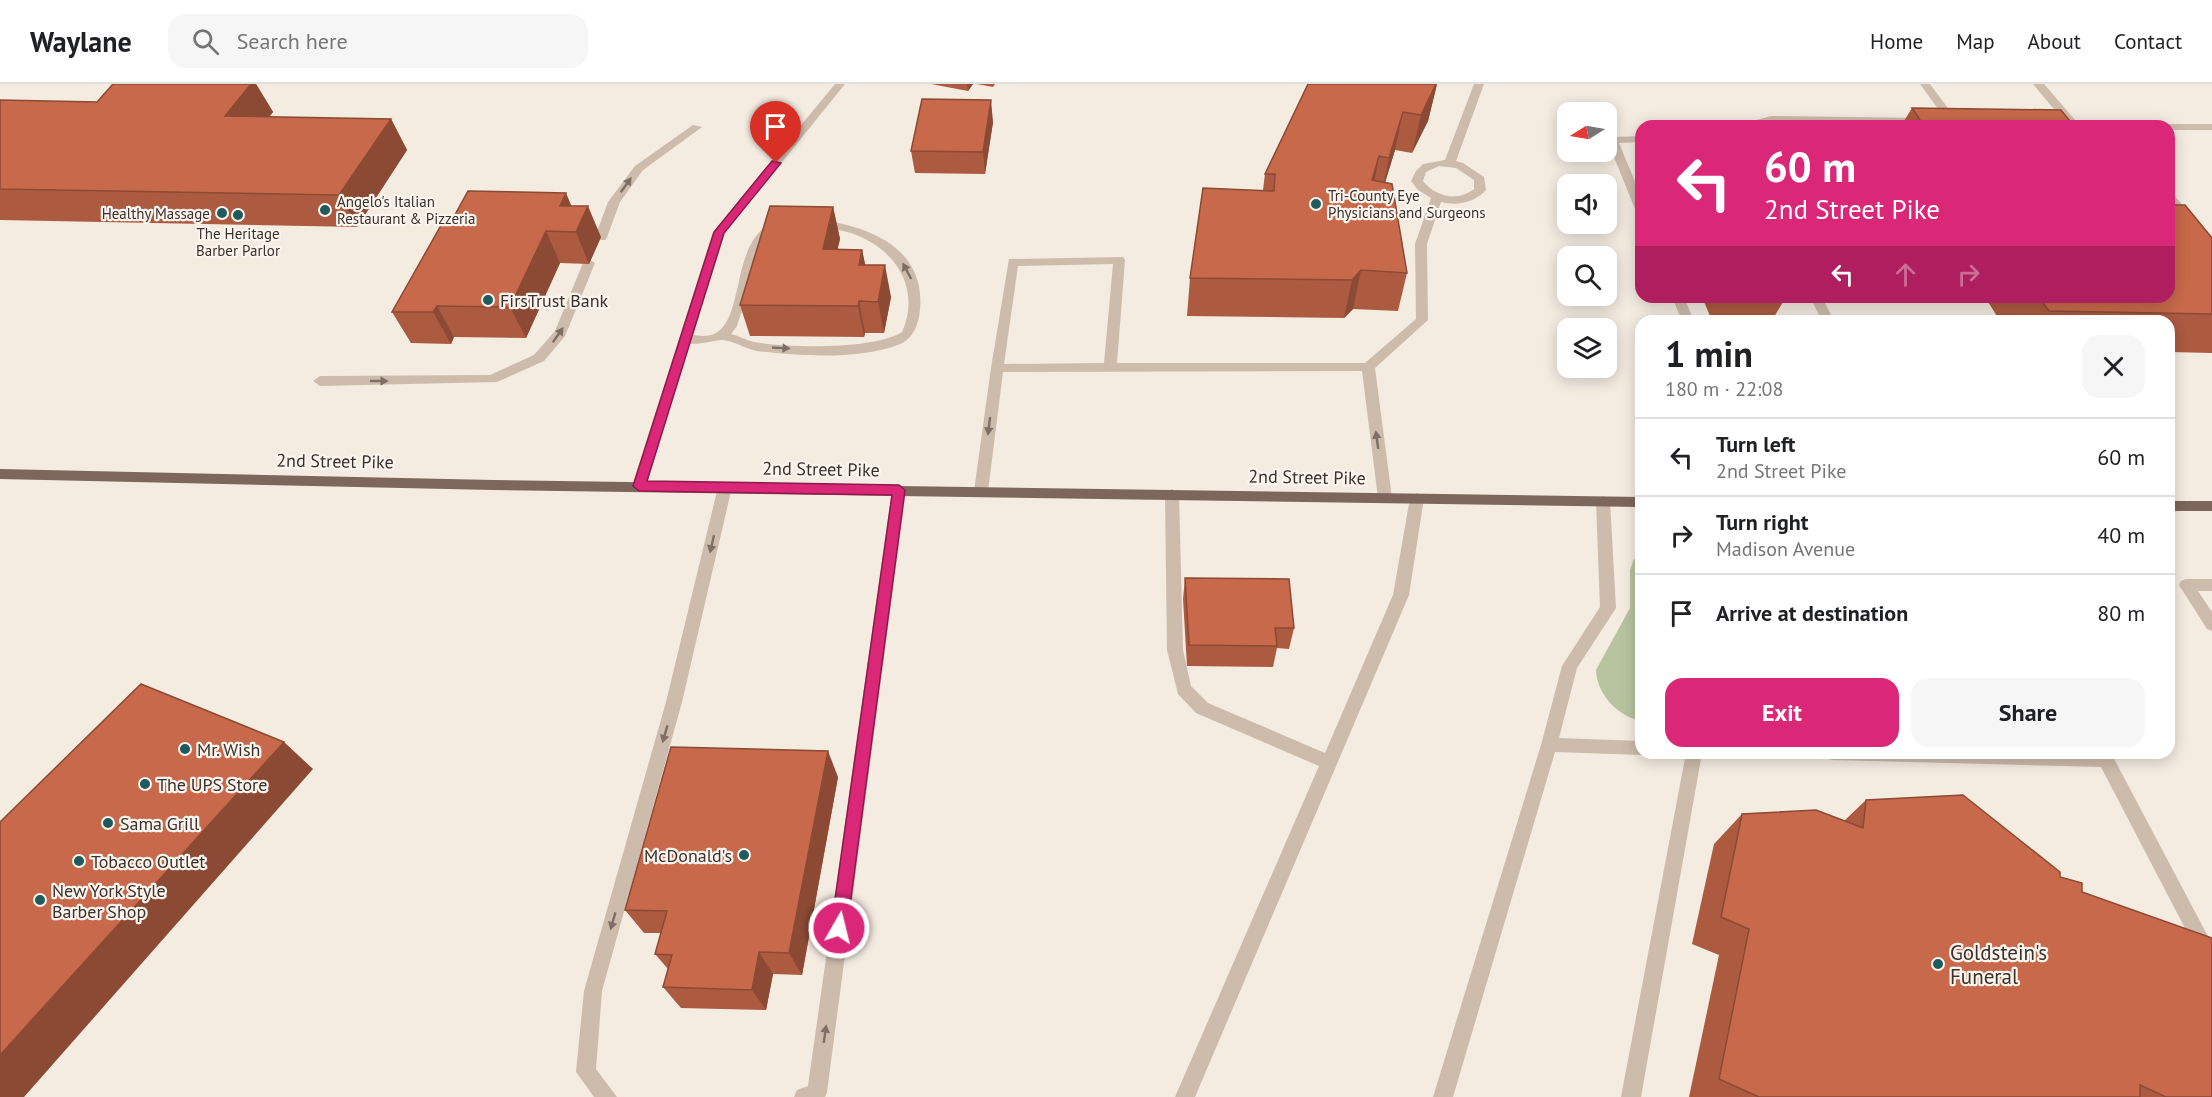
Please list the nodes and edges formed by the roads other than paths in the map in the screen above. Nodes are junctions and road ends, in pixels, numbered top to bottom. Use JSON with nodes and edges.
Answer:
{"nodes":[{"id":1,"x":840,"y":84,"type":"edge"},
{"id":2,"x":1479,"y":84,"type":"edge"},
{"id":3,"x":1925,"y":84,"type":"edge"},
{"id":4,"x":2038,"y":84,"type":"edge"},
{"id":5,"x":1767,"y":120,"type":"edge"},
{"id":6,"x":1828,"y":120,"type":"edge"},
{"id":7,"x":1940,"y":120,"type":"edge"},
{"id":8,"x":2069,"y":120,"type":"edge"},
{"id":9,"x":697,"y":127,"type":"dead end"},
{"id":10,"x":2175,"y":127,"type":"edge"},
{"id":11,"x":2210,"y":129,"type":"edge"},
{"id":12,"x":1635,"y":139,"type":"edge"},
{"id":13,"x":1449,"y":163,"type":"junction"},
{"id":14,"x":1635,"y":195,"type":"edge"},
{"id":15,"x":1437,"y":197,"type":"junction"},
{"id":16,"x":2175,"y":203,"type":"edge"},
{"id":17,"x":808,"y":224,"type":"edge"},
{"id":18,"x":782,"y":225,"type":"edge"},
{"id":19,"x":601,"y":237,"type":"dead end"},
{"id":20,"x":2212,"y":246,"type":"edge"},
{"id":21,"x":589,"y":264,"type":"dead end"},
{"id":22,"x":724,"y":336,"type":"junction"},
{"id":23,"x":685,"y":339,"type":"junction"},
{"id":24,"x":997,"y":368,"type":"junction"},
{"id":25,"x":1110,"y":368,"type":"junction"},
{"id":26,"x":1368,"y":368,"type":"junction"},
{"id":27,"x":320,"y":381,"type":"dead end"},
{"id":28,"x":0,"y":474,"type":"edge"},
{"id":29,"x":639,"y":486,"type":"junction"},
{"id":30,"x":725,"y":487,"type":"junction"},
{"id":31,"x":899,"y":490,"type":"junction"},
{"id":32,"x":981,"y":491,"type":"junction"},
{"id":33,"x":1172,"y":494,"type":"junction"},
{"id":34,"x":1385,"y":498,"type":"junction"},
{"id":35,"x":1417,"y":498,"type":"junction"},
{"id":36,"x":1603,"y":501,"type":"junction"},
{"id":37,"x":1635,"y":502,"type":"edge"},
{"id":38,"x":2175,"y":506,"type":"edge"},
{"id":39,"x":2212,"y":506,"type":"edge"},
{"id":40,"x":2212,"y":585,"type":"edge"},
{"id":41,"x":2212,"y":626,"type":"edge"},
{"id":42,"x":1549,"y":745,"type":"junction"},
{"id":43,"x":1635,"y":748,"type":"edge"},
{"id":44,"x":1693,"y":759,"type":"edge"},
{"id":45,"x":2105,"y":759,"type":"edge"},
{"id":46,"x":1329,"y":763,"type":"junction"},
{"id":47,"x":2208,"y":974,"type":"edge"},
{"id":48,"x":607,"y":1097,"type":"edge"},
{"id":49,"x":804,"y":1097,"type":"edge"},
{"id":50,"x":1185,"y":1097,"type":"edge"},
{"id":51,"x":1443,"y":1097,"type":"edge"},
{"id":52,"x":1631,"y":1097,"type":"edge"}],
"edges":[{"from":1,"to":23,"type":"street"},
{"from":2,"to":13,"type":"street"},
{"from":3,"to":7,"type":"street"},
{"from":4,"to":8,"type":"street"},
{"from":5,"to":6,"type":"street"},
{"from":19,"to":9,"type":"street","one_way":true},
{"from":10,"to":11,"type":"street"},
{"from":12,"to":14,"type":"street"},
{"from":13,"to":15,"type":"street"},
{"from":13,"to":15,"type":"street"},
{"from":15,"to":26,"type":"street"},
{"from":16,"to":20,"type":"street"},
{"from":22,"to":17,"type":"street","one_way":true},
{"from":18,"to":22,"type":"street"},
{"from":27,"to":21,"type":"street","one_way":true},
{"from":22,"to":23,"type":"street"},
{"from":23,"to":29,"type":"street"},
{"from":24,"to":25,"type":"street"},
{"from":24,"to":25,"type":"street"},
{"from":24,"to":32,"type":"street","one_way":true},
{"from":25,"to":26,"type":"street"},
{"from":34,"to":26,"type":"street","one_way":true},
{"from":28,"to":29,"type":"main road","name":"2nd Street Pike"},
{"from":29,"to":30,"type":"main road","name":"2nd Street Pike"},
{"from":30,"to":31,"type":"main road","name":"2nd Street Pike"},
{"from":30,"to":48,"type":"street","one_way":true},
{"from":31,"to":32,"type":"main road","name":"2nd Street Pike"},
{"from":49,"to":31,"type":"street","one_way":true},
{"from":32,"to":33,"type":"main road","name":"2nd Street Pike"},
{"from":33,"to":34,"type":"main road","name":"2nd Street Pike"},
{"from":33,"to":46,"type":"street"},
{"from":34,"to":35,"type":"main road","name":"2nd Street Pike"},
{"from":35,"to":36,"type":"main road","name":"2nd Street Pike"},
{"from":35,"to":46,"type":"street"},
{"from":36,"to":37,"type":"main road","name":"2nd Street Pike"},
{"from":36,"to":42,"type":"street"},
{"from":38,"to":39,"type":"main road"},
{"from":40,"to":41,"type":"street"},
{"from":42,"to":43,"type":"street"},
{"from":42,"to":51,"type":"street"},
{"from":44,"to":52,"type":"street"},
{"from":45,"to":47,"type":"street"},
{"from":46,"to":50,"type":"street"}]}
